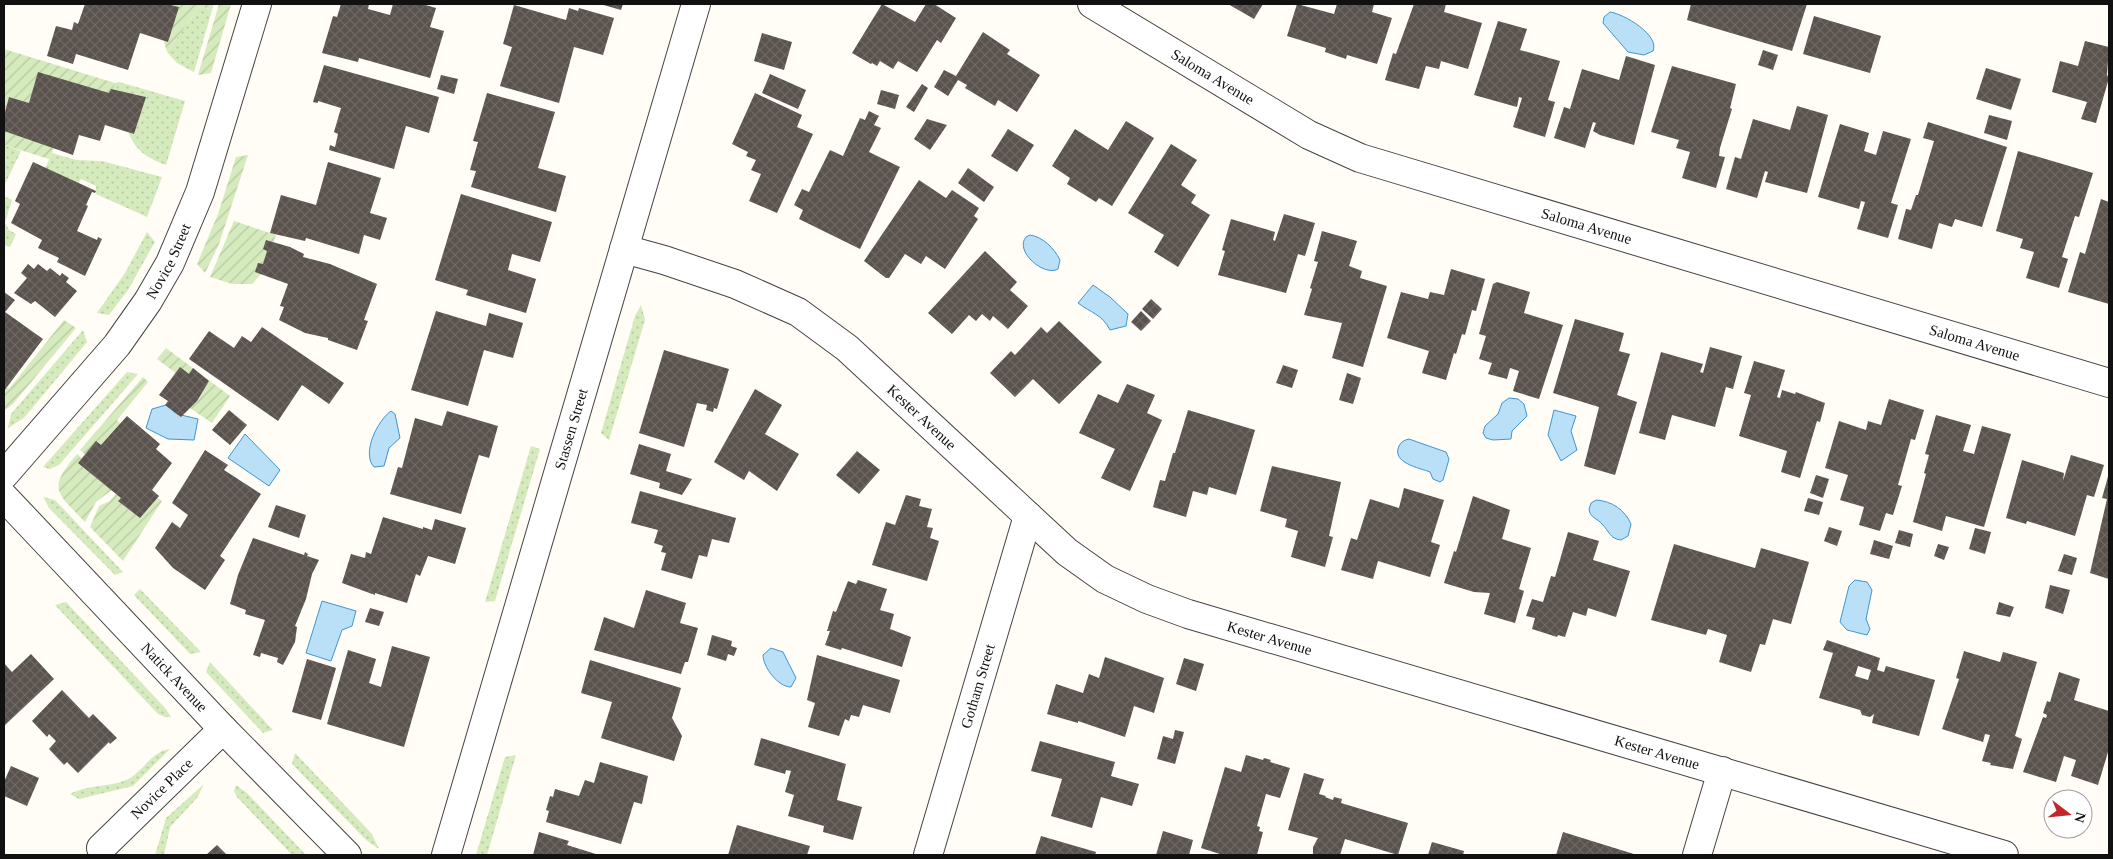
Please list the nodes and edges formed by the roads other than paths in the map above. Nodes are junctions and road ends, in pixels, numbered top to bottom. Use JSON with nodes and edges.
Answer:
{"nodes":[{"id":1,"x":257,"y":4,"type":"edge"},
{"id":2,"x":696,"y":4,"type":"edge"},
{"id":3,"x":1092,"y":4,"type":"edge"},
{"id":4,"x":624,"y":249,"type":"junction"},
{"id":5,"x":2109,"y":383,"type":"edge"},
{"id":6,"x":4,"y":475,"type":"edge"},
{"id":7,"x":4,"y":497,"type":"edge"},
{"id":8,"x":1028,"y":516,"type":"junction"},
{"id":9,"x":223,"y":729,"type":"junction"},
{"id":10,"x":1722,"y":771,"type":"junction"},
{"id":11,"x":101,"y":848,"type":"dead end"},
{"id":12,"x":346,"y":855,"type":"edge"},
{"id":13,"x":446,"y":855,"type":"edge"},
{"id":14,"x":928,"y":855,"type":"edge"},
{"id":15,"x":1697,"y":855,"type":"edge"},
{"id":16,"x":2004,"y":855,"type":"edge"}],
"edges":[{"from":1,"to":6,"type":"street","name":"Novice Street"},
{"from":2,"to":4,"type":"street","name":"Stassen Street"},
{"from":3,"to":5,"type":"street","name":"Saloma Avenue"},
{"from":4,"to":8,"type":"street","name":"Kester Avenue"},
{"from":4,"to":13,"type":"street","name":"Stassen Street"},
{"from":7,"to":9,"type":"street","name":"Natick Avenue"},
{"from":8,"to":10,"type":"street","name":"Kester Avenue"},
{"from":8,"to":14,"type":"street","name":"Gotham Street"},
{"from":9,"to":11,"type":"street","name":"Novice Place"},
{"from":9,"to":12,"type":"street","name":"Natick Avenue"},
{"from":10,"to":15,"type":"street"},
{"from":10,"to":16,"type":"street","name":"Kester Avenue"}]}
